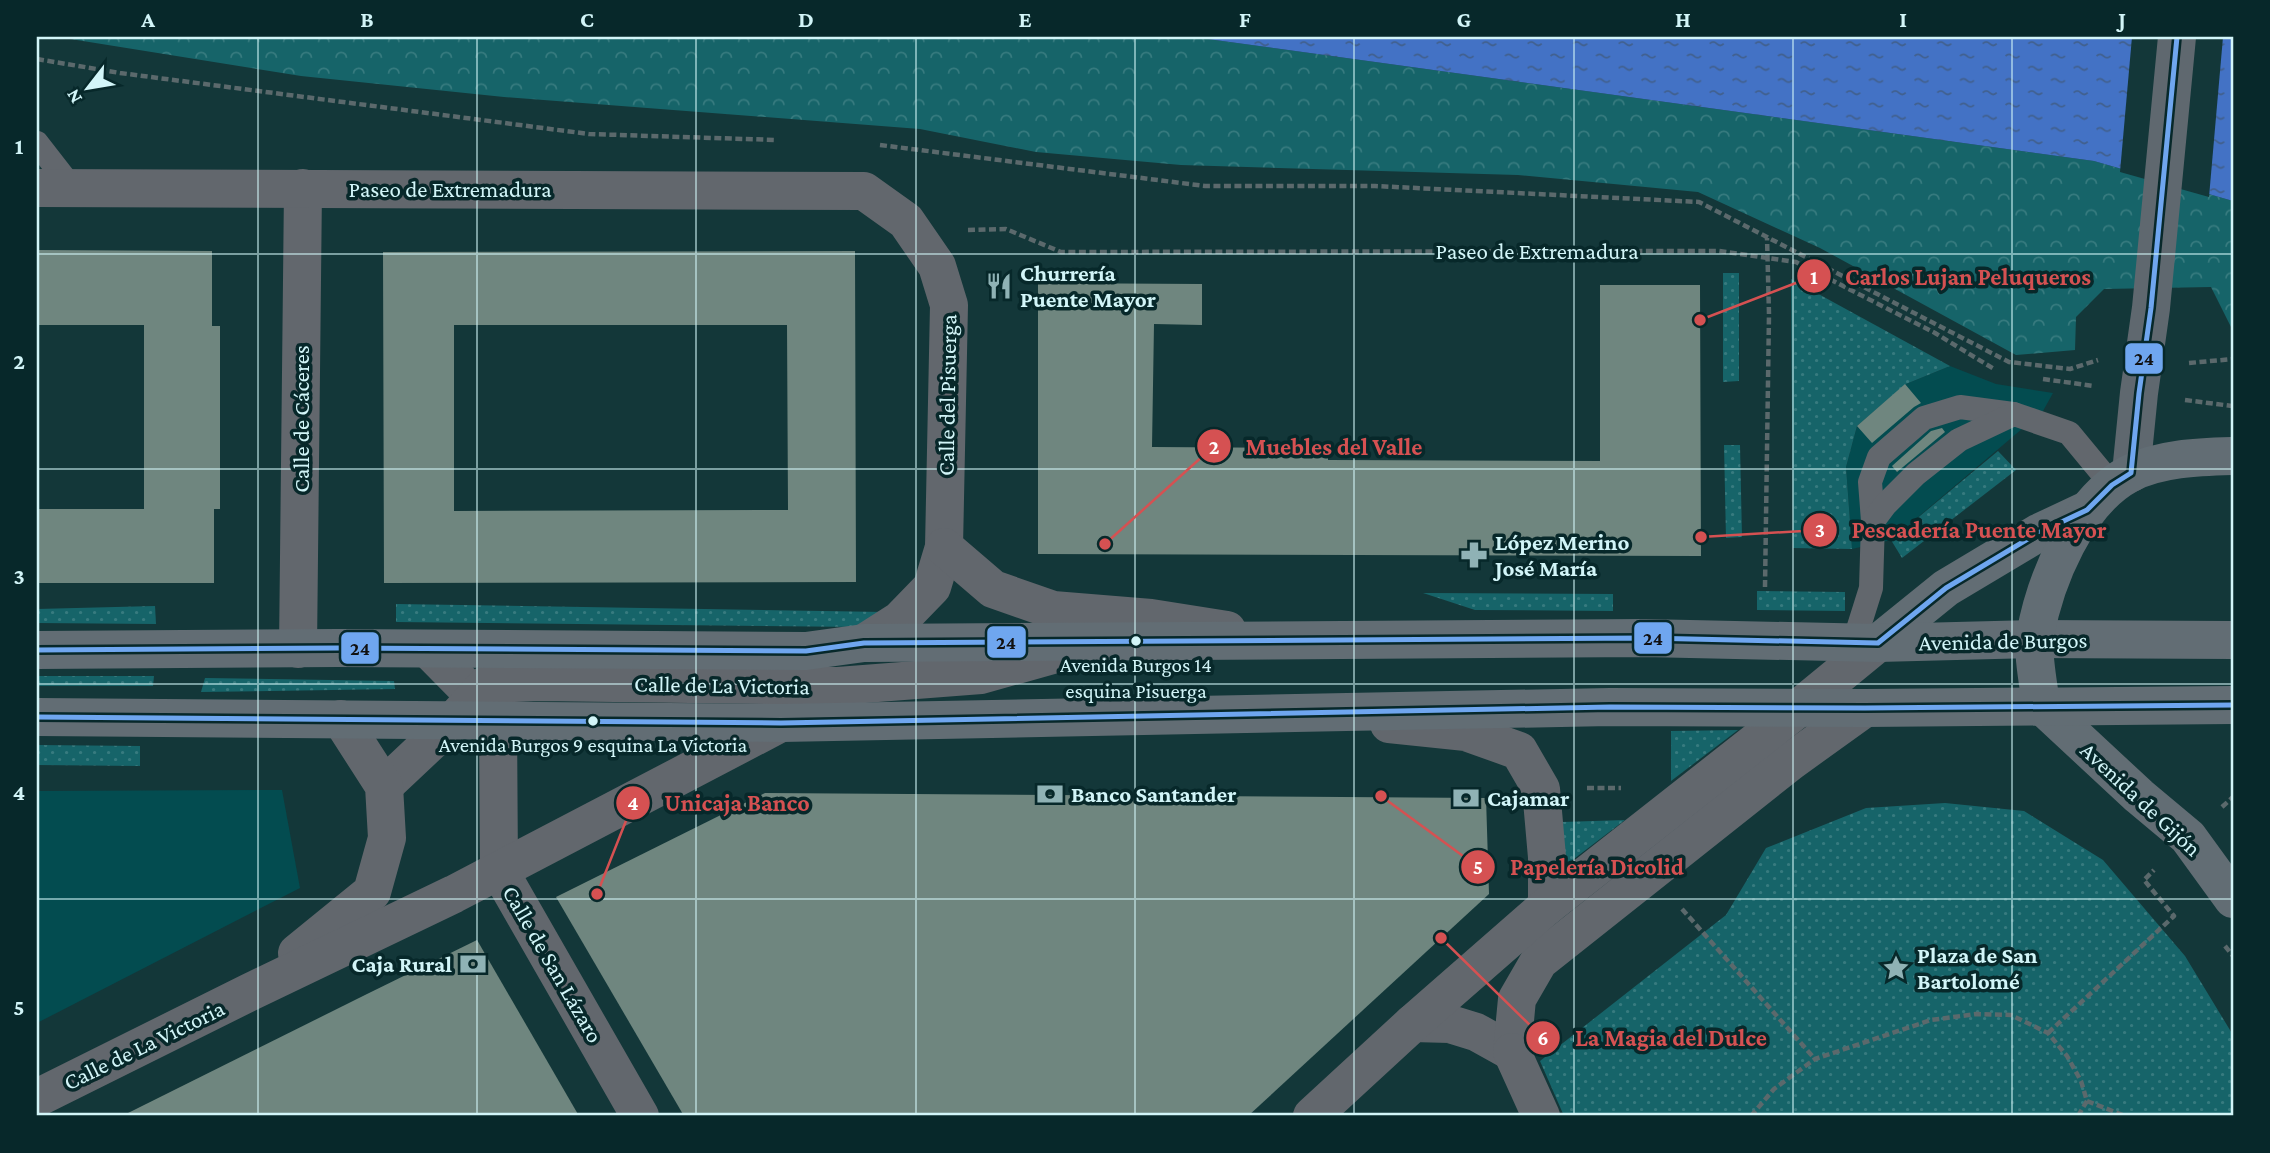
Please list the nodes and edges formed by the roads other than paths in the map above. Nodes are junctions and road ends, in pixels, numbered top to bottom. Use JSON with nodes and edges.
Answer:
{"nodes":[{"id":1,"x":2177,"y":37,"type":"edge"},
{"id":2,"x":37,"y":143,"type":"edge"},
{"id":3,"x":55,"y":188,"type":"edge"},
{"id":4,"x":303,"y":188,"type":"junction"},
{"id":5,"x":864,"y":191,"type":"joint"},
{"id":6,"x":2014,"y":414,"type":"junction"},
{"id":7,"x":2233,"y":456,"type":"edge"},
{"id":8,"x":2110,"y":489,"type":"junction"},
{"id":9,"x":1873,"y":521,"type":"junction"},
{"id":10,"x":944,"y":547,"type":"junction"},
{"id":11,"x":2034,"y":639,"type":"junction"},
{"id":12,"x":1283,"y":640,"type":"junction"},
{"id":13,"x":2233,"y":640,"type":"edge"},
{"id":14,"x":864,"y":642,"type":"junction"},
{"id":15,"x":1097,"y":642,"type":"junction"},
{"id":16,"x":1866,"y":642,"type":"junction"},
{"id":17,"x":298,"y":649,"type":"junction"},
{"id":18,"x":37,"y":650,"type":"edge"},
{"id":19,"x":429,"y":650,"type":"junction"},
{"id":20,"x":2041,"y":705,"type":"junction"},
{"id":21,"x":2233,"y":705,"type":"edge"},
{"id":22,"x":1800,"y":707,"type":"junction"},
{"id":23,"x":1865,"y":708,"type":"junction"},
{"id":24,"x":476,"y":712,"type":"junction"},
{"id":25,"x":1289,"y":714,"type":"junction"},
{"id":26,"x":37,"y":717,"type":"edge"},
{"id":27,"x":341,"y":719,"type":"junction"},
{"id":28,"x":781,"y":723,"type":"junction"},
{"id":29,"x":384,"y":786,"type":"junction"},
{"id":30,"x":499,"y":870,"type":"junction"},
{"id":31,"x":2233,"y":899,"type":"edge"},
{"id":32,"x":1547,"y":906,"type":"junction"},
{"id":33,"x":250,"y":992,"type":"junction"},
{"id":34,"x":1412,"y":1023,"type":"junction"},
{"id":35,"x":1511,"y":1052,"type":"junction"},
{"id":36,"x":37,"y":1098,"type":"edge"},
{"id":37,"x":640,"y":1116,"type":"edge"},
{"id":38,"x":1312,"y":1116,"type":"edge"},
{"id":39,"x":1541,"y":1116,"type":"edge"}],
"edges":[{"from":1,"to":8,"type":"main road"},
{"from":2,"to":3,"type":"lane"},
{"from":3,"to":4,"type":"street","name":"Paseo de Extremadura"},
{"from":4,"to":5,"type":"street","name":"Paseo de Extremadura"},
{"from":4,"to":17,"type":"street","name":"Calle de Cáceres"},
{"from":5,"to":10,"type":"street","name":"Calle del Pisuerga"},
{"from":6,"to":8,"type":"lane"},
{"from":6,"to":9,"type":"lane"},
{"from":6,"to":9,"type":"lane"},
{"from":7,"to":8,"type":"highway"},
{"from":8,"to":11,"type":"highway"},
{"from":8,"to":16,"type":"highway"},
{"from":9,"to":16,"type":"lane"},
{"from":10,"to":12,"type":"street"},
{"from":10,"to":14,"type":"street","name":"Calle del Pisuerga"},
{"from":11,"to":13,"type":"highway","name":"Avenida de Burgos"},
{"from":11,"to":16,"type":"highway","name":"Avenida de Burgos"},
{"from":11,"to":20,"type":"highway"},
{"from":12,"to":15,"type":"highway","name":"Avenida de Burgos"},
{"from":12,"to":16,"type":"highway","name":"Avenida de Burgos"},
{"from":14,"to":15,"type":"highway","name":"Avenida de Burgos"},
{"from":14,"to":19,"type":"highway","name":"Avenida de Burgos"},
{"from":15,"to":24,"type":"street","name":"Calle de La Victoria"},
{"from":16,"to":22,"type":"street"},
{"from":17,"to":18,"type":"highway","name":"Avenida de Burgos"},
{"from":17,"to":19,"type":"highway","name":"Avenida de Burgos"},
{"from":19,"to":24,"type":"street"},
{"from":20,"to":21,"type":"highway"},
{"from":20,"to":23,"type":"highway"},
{"from":20,"to":31,"type":"highway","name":"Avenida de Gijón"},
{"from":22,"to":23,"type":"highway"},
{"from":22,"to":25,"type":"highway"},
{"from":22,"to":32,"type":"street"},
{"from":23,"to":35,"type":"street"},
{"from":24,"to":27,"type":"highway"},
{"from":24,"to":28,"type":"highway"},
{"from":24,"to":29,"type":"street","name":"Calle de La Victoria"},
{"from":24,"to":30,"type":"street","name":"Calle de San Lázaro"},
{"from":25,"to":28,"type":"highway"},
{"from":25,"to":32,"type":"street"},
{"from":26,"to":27,"type":"highway"},
{"from":27,"to":29,"type":"street","name":"Calle de La Victoria"},
{"from":28,"to":30,"type":"street","name":"Calle de La Victoria"},
{"from":29,"to":33,"type":"street","name":"Calle de La Victoria"},
{"from":30,"to":33,"type":"street","name":"Calle de La Victoria"},
{"from":30,"to":37,"type":"street","name":"Calle de San Lázaro"},
{"from":32,"to":34,"type":"street"},
{"from":33,"to":36,"type":"street","name":"Calle de La Victoria"},
{"from":34,"to":35,"type":"street"},
{"from":34,"to":38,"type":"street"},
{"from":35,"to":39,"type":"street"}]}
